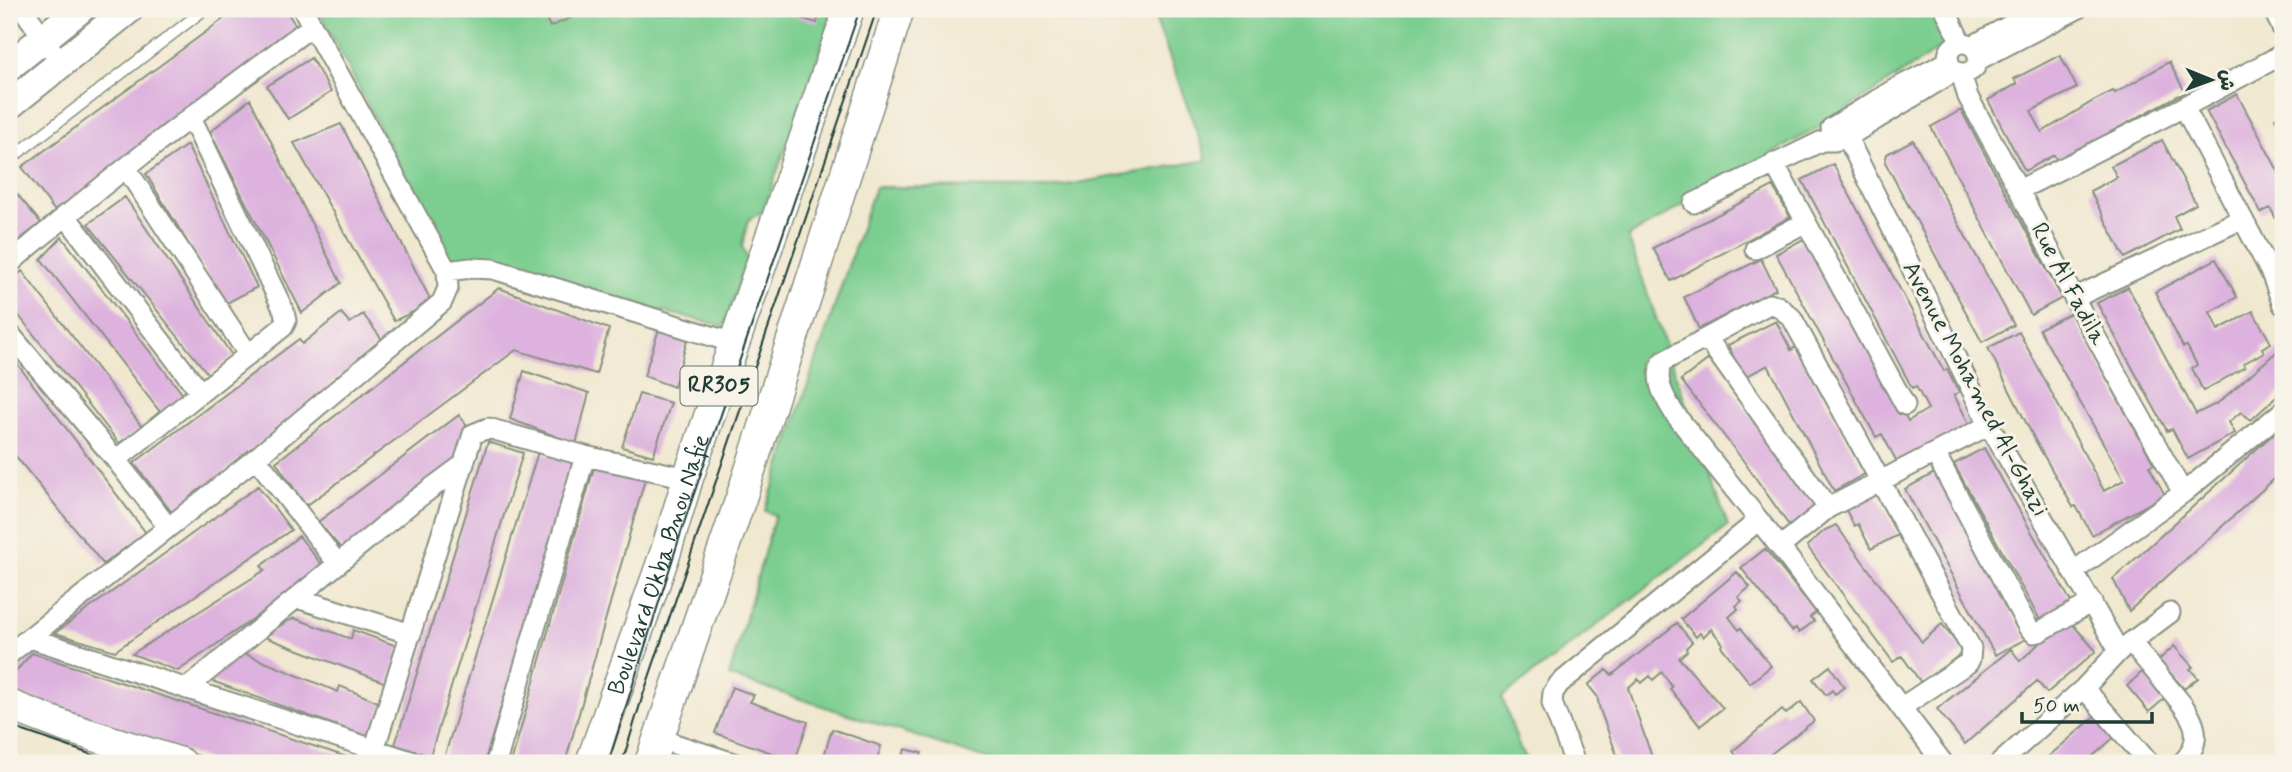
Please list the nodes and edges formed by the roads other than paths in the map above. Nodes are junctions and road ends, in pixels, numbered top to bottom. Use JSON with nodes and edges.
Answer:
{"nodes":[{"id":1,"x":23,"y":9,"type":"edge"},
{"id":2,"x":80,"y":9,"type":"edge"},
{"id":3,"x":130,"y":9,"type":"edge"},
{"id":4,"x":205,"y":9,"type":"edge"},
{"id":5,"x":849,"y":9,"type":"edge"},
{"id":6,"x":899,"y":9,"type":"edge"},
{"id":7,"x":1945,"y":9,"type":"edge"},
{"id":8,"x":2039,"y":9,"type":"edge"},
{"id":9,"x":2077,"y":9,"type":"edge"},
{"id":10,"x":2273,"y":9,"type":"edge"},
{"id":11,"x":308,"y":17,"type":"edge"},
{"id":12,"x":2283,"y":30,"type":"edge"},
{"id":13,"x":44,"y":39,"type":"junction"},
{"id":14,"x":1970,"y":50,"type":"junction"},
{"id":15,"x":2283,"y":54,"type":"edge"},
{"id":16,"x":61,"y":62,"type":"junction"},
{"id":17,"x":9,"y":66,"type":"edge"},
{"id":18,"x":1955,"y":68,"type":"junction"},
{"id":19,"x":9,"y":105,"type":"edge"},
{"id":20,"x":2184,"y":107,"type":"junction"},
{"id":21,"x":191,"y":117,"type":"junction"},
{"id":22,"x":1843,"y":130,"type":"junction"},
{"id":23,"x":9,"y":160,"type":"edge"},
{"id":24,"x":1774,"y":163,"type":"junction"},
{"id":25,"x":126,"y":168,"type":"junction"},
{"id":26,"x":2019,"y":190,"type":"junction"},
{"id":27,"x":1694,"y":203,"type":"dead end"},
{"id":28,"x":65,"y":215,"type":"junction"},
{"id":29,"x":2242,"y":219,"type":"junction"},
{"id":30,"x":1806,"y":222,"type":"junction"},
{"id":31,"x":1755,"y":250,"type":"dead end"},
{"id":32,"x":9,"y":264,"type":"edge"},
{"id":33,"x":447,"y":271,"type":"junction"},
{"id":34,"x":2277,"y":271,"type":"edge"},
{"id":35,"x":2074,"y":298,"type":"junction"},
{"id":36,"x":2283,"y":305,"type":"edge"},
{"id":37,"x":9,"y":333,"type":"edge"},
{"id":38,"x":1707,"y":338,"type":"junction"},
{"id":39,"x":734,"y":343,"type":"junction"},
{"id":40,"x":248,"y":354,"type":"junction"},
{"id":41,"x":200,"y":392,"type":"junction"},
{"id":42,"x":1905,"y":405,"type":"dead end"},
{"id":43,"x":2283,"y":411,"type":"edge"},
{"id":44,"x":1989,"y":425,"type":"junction"},
{"id":45,"x":1935,"y":453,"type":"junction"},
{"id":46,"x":586,"y":456,"type":"junction"},
{"id":47,"x":256,"y":458,"type":"junction"},
{"id":48,"x":116,"y":460,"type":"junction"},
{"id":49,"x":464,"y":464,"type":"junction"},
{"id":50,"x":688,"y":478,"type":"junction"},
{"id":51,"x":1881,"y":480,"type":"junction"},
{"id":52,"x":2183,"y":493,"type":"junction"},
{"id":53,"x":1828,"y":508,"type":"junction"},
{"id":54,"x":1759,"y":520,"type":"junction"},
{"id":55,"x":168,"y":527,"type":"junction"},
{"id":56,"x":1780,"y":547,"type":"junction"},
{"id":57,"x":338,"y":564,"type":"junction"},
{"id":58,"x":2074,"y":571,"type":"junction"},
{"id":59,"x":297,"y":598,"type":"junction"},
{"id":60,"x":2092,"y":602,"type":"junction"},
{"id":61,"x":2170,"y":613,"type":"dead end"},
{"id":62,"x":411,"y":634,"type":"junction"},
{"id":63,"x":30,"y":638,"type":"junction"},
{"id":64,"x":2125,"y":647,"type":"junction"},
{"id":65,"x":9,"y":654,"type":"edge"},
{"id":66,"x":2084,"y":688,"type":"junction"},
{"id":67,"x":186,"y":689,"type":"junction"},
{"id":68,"x":9,"y":705,"type":"edge"},
{"id":69,"x":1902,"y":708,"type":"junction"},
{"id":70,"x":374,"y":750,"type":"junction"},
{"id":71,"x":654,"y":751,"type":"edge"},
{"id":72,"x":181,"y":763,"type":"edge"},
{"id":73,"x":417,"y":763,"type":"edge"},
{"id":74,"x":496,"y":763,"type":"edge"},
{"id":75,"x":591,"y":763,"type":"edge"},
{"id":76,"x":734,"y":763,"type":"edge"},
{"id":77,"x":1576,"y":763,"type":"edge"},
{"id":78,"x":1942,"y":763,"type":"edge"},
{"id":79,"x":2000,"y":763,"type":"edge"},
{"id":80,"x":2149,"y":763,"type":"edge"},
{"id":81,"x":2182,"y":763,"type":"edge"}],
"edges":[{"from":1,"to":13,"type":"street"},
{"from":2,"to":13,"type":"main road"},
{"from":3,"to":16,"type":"main road"},
{"from":4,"to":23,"type":"lane"},
{"from":5,"to":39,"type":"main road","name":"Boulevard Okba Bnou Nafie","number":"RR305"},
{"from":6,"to":71,"type":"main road","number":"RR305"},
{"from":7,"to":14,"type":"street"},
{"from":8,"to":14,"type":"street"},
{"from":9,"to":14,"type":"street"},
{"from":10,"to":12,"type":"street"},
{"from":11,"to":21,"type":"street"},
{"from":11,"to":33,"type":"street"},
{"from":13,"to":16,"type":"street"},
{"from":13,"to":17,"type":"main road"},
{"from":14,"to":18,"type":"street"},
{"from":14,"to":18,"type":"street"},
{"from":15,"to":20,"type":"street"},
{"from":16,"to":19,"type":"main road"},
{"from":18,"to":22,"type":"street"},
{"from":18,"to":26,"type":"street","name":"Rue Al Fadila"},
{"from":20,"to":26,"type":"street"},
{"from":20,"to":29,"type":"street"},
{"from":21,"to":25,"type":"street"},
{"from":21,"to":40,"type":"street"},
{"from":22,"to":24,"type":"street"},
{"from":22,"to":44,"type":"street","name":"Avenue Mohamed Al-Ghazi"},
{"from":24,"to":27,"type":"street"},
{"from":24,"to":30,"type":"street"},
{"from":25,"to":28,"type":"street"},
{"from":25,"to":40,"type":"street"},
{"from":26,"to":35,"type":"street","name":"Rue Al Fadila"},
{"from":28,"to":32,"type":"street"},
{"from":28,"to":41,"type":"street"},
{"from":29,"to":34,"type":"street"},
{"from":29,"to":35,"type":"street"},
{"from":30,"to":31,"type":"street"},
{"from":30,"to":42,"type":"street"},
{"from":33,"to":39,"type":"street"},
{"from":33,"to":47,"type":"street"},
{"from":34,"to":36,"type":"street"},
{"from":35,"to":52,"type":"street","name":"Rue Al Fadila"},
{"from":37,"to":48,"type":"street"},
{"from":38,"to":51,"type":"street"},
{"from":38,"to":53,"type":"street"},
{"from":38,"to":54,"type":"street"},
{"from":39,"to":50,"type":"main road","name":"Boulevard Okba Bnou Nafie","number":"RR305"},
{"from":40,"to":41,"type":"street"},
{"from":41,"to":48,"type":"street"},
{"from":43,"to":52,"type":"street"},
{"from":44,"to":45,"type":"street"},
{"from":44,"to":58,"type":"street","name":"Avenue Mohamed Al-Ghazi"},
{"from":45,"to":51,"type":"street"},
{"from":45,"to":60,"type":"street"},
{"from":46,"to":49,"type":"street"},
{"from":46,"to":50,"type":"street"},
{"from":46,"to":74,"type":"street"},
{"from":47,"to":55,"type":"street"},
{"from":47,"to":57,"type":"street"},
{"from":48,"to":55,"type":"street"},
{"from":49,"to":57,"type":"street"},
{"from":49,"to":62,"type":"street"},
{"from":50,"to":75,"type":"main road","name":"Boulevard Okba Bnou Nafie","number":"RR305"},
{"from":51,"to":53,"type":"street"},
{"from":51,"to":69,"type":"street"},
{"from":52,"to":58,"type":"street"},
{"from":53,"to":56,"type":"street"},
{"from":54,"to":56,"type":"street"},
{"from":54,"to":77,"type":"street"},
{"from":55,"to":63,"type":"street"},
{"from":56,"to":69,"type":"street"},
{"from":57,"to":59,"type":"street"},
{"from":58,"to":60,"type":"street","name":"Avenue Mohamed Al-Ghazi"},
{"from":59,"to":62,"type":"street"},
{"from":59,"to":67,"type":"street"},
{"from":60,"to":64,"type":"street","name":"Avenue Mohamed Al-Ghazi"},
{"from":61,"to":64,"type":"street"},
{"from":62,"to":70,"type":"street"},
{"from":63,"to":65,"type":"street"},
{"from":63,"to":67,"type":"street"},
{"from":64,"to":66,"type":"street"},
{"from":64,"to":81,"type":"street","name":"Avenue Mohamed Al-Ghazi"},
{"from":66,"to":79,"type":"street"},
{"from":66,"to":80,"type":"street"},
{"from":67,"to":70,"type":"street"},
{"from":68,"to":72,"type":"main road"},
{"from":69,"to":78,"type":"street"},
{"from":70,"to":73,"type":"street"},
{"from":71,"to":76,"type":"street"}]}
